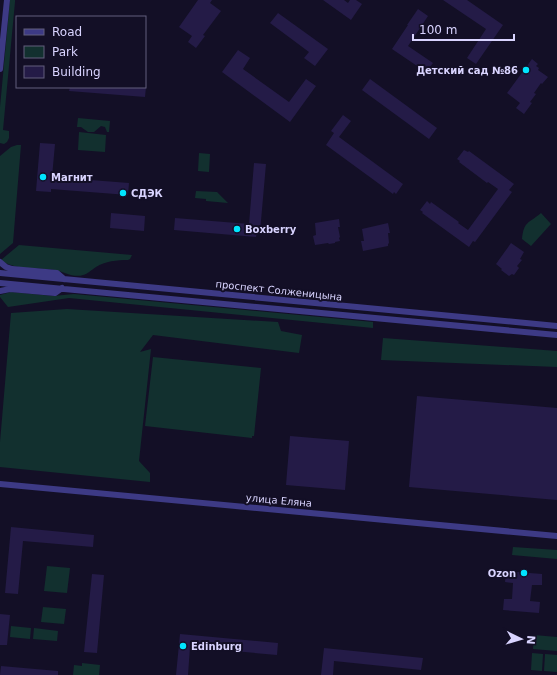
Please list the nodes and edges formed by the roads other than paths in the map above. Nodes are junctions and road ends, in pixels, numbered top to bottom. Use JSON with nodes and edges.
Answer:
{"nodes":[{"id":1,"x":7,"y":0,"type":"edge"},
{"id":2,"x":0,"y":69,"type":"edge"},
{"id":3,"x":0,"y":262,"type":"edge"},
{"id":4,"x":0,"y":273,"type":"edge"},
{"id":5,"x":64,"y":279,"type":"junction"},
{"id":6,"x":0,"y":283,"type":"edge"},
{"id":7,"x":62,"y":288,"type":"junction"},
{"id":8,"x":0,"y":291,"type":"edge"},
{"id":9,"x":557,"y":326,"type":"edge"},
{"id":10,"x":557,"y":335,"type":"edge"},
{"id":11,"x":0,"y":484,"type":"edge"},
{"id":12,"x":557,"y":536,"type":"edge"}],
"edges":[{"from":1,"to":2,"type":"street"},
{"from":3,"to":5,"type":"street"},
{"from":4,"to":5,"type":"street","name":"проспект Солженицына"},
{"from":5,"to":9,"type":"street","name":"проспект Солженицына"},
{"from":6,"to":7,"type":"street","name":"проспект Солженицына"},
{"from":7,"to":8,"type":"street"},
{"from":7,"to":10,"type":"street","name":"проспект Солженицына"},
{"from":11,"to":12,"type":"street","name":"улица Еляна"}]}
